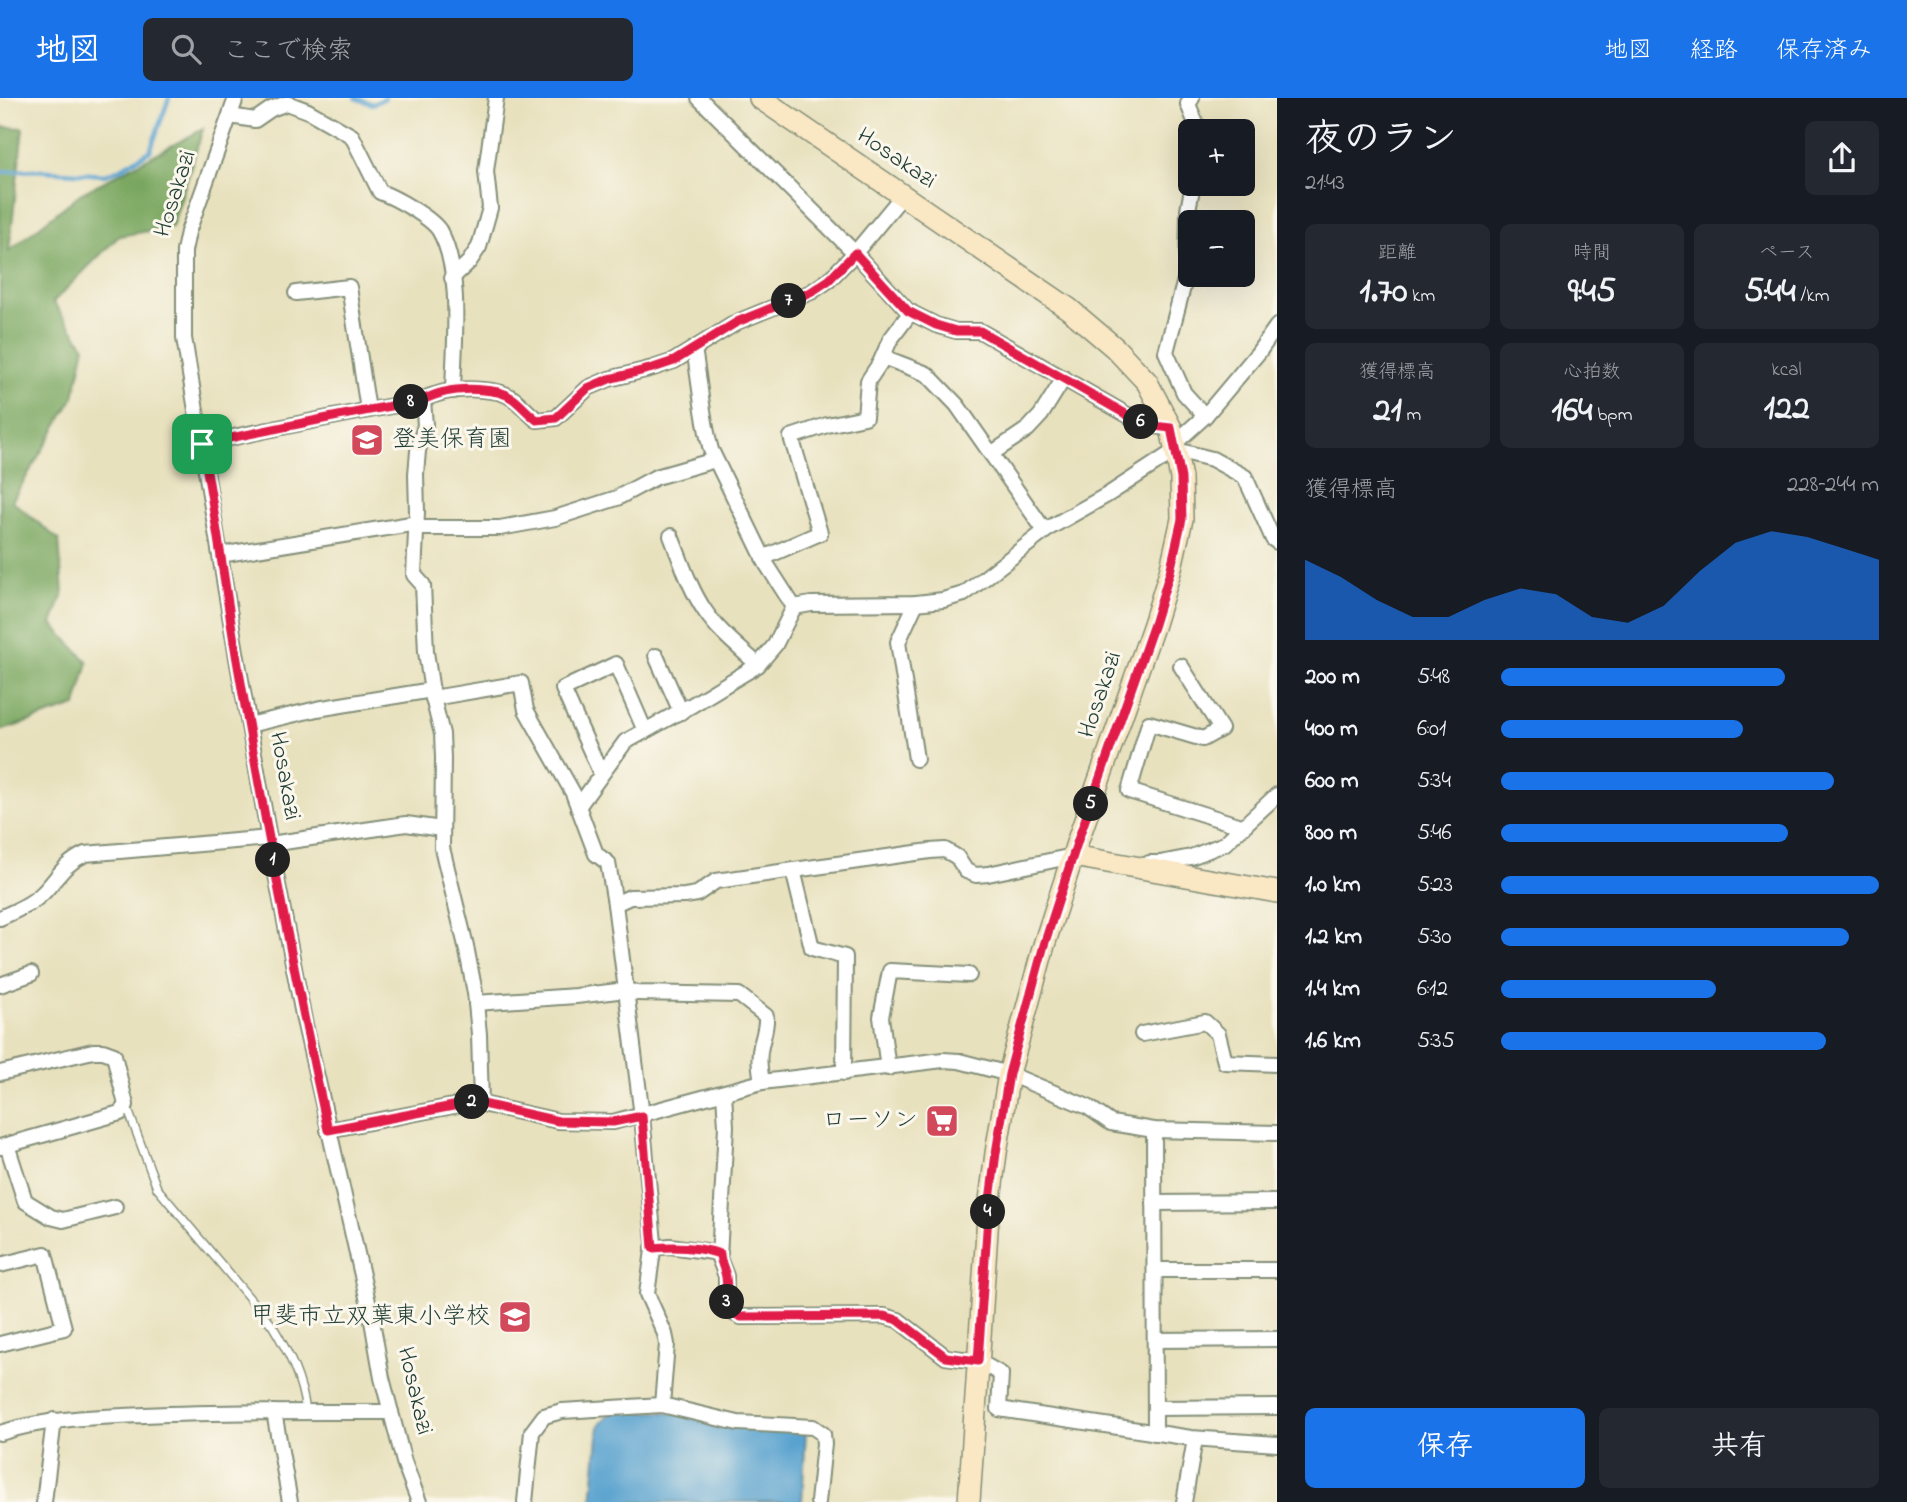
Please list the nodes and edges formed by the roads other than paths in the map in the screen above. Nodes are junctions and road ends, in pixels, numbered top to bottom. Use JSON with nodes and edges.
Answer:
{"nodes":[{"id":1,"x":236,"y":98,"type":"edge"},
{"id":2,"x":496,"y":98,"type":"edge"},
{"id":3,"x":699,"y":98,"type":"edge"},
{"id":4,"x":760,"y":98,"type":"edge"},
{"id":5,"x":1192,"y":98,"type":"edge"},
{"id":6,"x":230,"y":116,"type":"junction"},
{"id":7,"x":1194,"y":119,"type":"edge"},
{"id":8,"x":902,"y":195,"type":"junction"},
{"id":9,"x":1191,"y":196,"type":"edge"},
{"id":10,"x":855,"y":253,"type":"junction"},
{"id":11,"x":452,"y":278,"type":"junction"},
{"id":12,"x":296,"y":293,"type":"dead end"},
{"id":13,"x":911,"y":312,"type":"junction"},
{"id":14,"x":1277,"y":326,"type":"edge"},
{"id":15,"x":694,"y":349,"type":"junction"},
{"id":16,"x":883,"y":357,"type":"junction"},
{"id":17,"x":1063,"y":378,"type":"junction"},
{"id":18,"x":453,"y":391,"type":"junction"},
{"id":19,"x":423,"y":400,"type":"junction"},
{"id":20,"x":368,"y":410,"type":"junction"},
{"id":21,"x":1205,"y":415,"type":"junction"},
{"id":22,"x":1174,"y":441,"type":"junction"},
{"id":23,"x":202,"y":444,"type":"junction"},
{"id":24,"x":991,"y":454,"type":"junction"},
{"id":25,"x":715,"y":460,"type":"junction"},
{"id":26,"x":416,"y":526,"type":"junction"},
{"id":27,"x":1045,"y":531,"type":"junction"},
{"id":28,"x":671,"y":536,"type":"dead end"},
{"id":29,"x":1277,"y":541,"type":"edge"},
{"id":30,"x":220,"y":555,"type":"junction"},
{"id":31,"x":763,"y":558,"type":"junction"},
{"id":32,"x":916,"y":603,"type":"junction"},
{"id":33,"x":794,"y":607,"type":"junction"},
{"id":34,"x":656,"y":656,"type":"dead end"},
{"id":35,"x":758,"y":665,"type":"junction"},
{"id":36,"x":1181,"y":666,"type":"dead end"},
{"id":37,"x":432,"y":694,"type":"junction"},
{"id":38,"x":681,"y":712,"type":"junction"},
{"id":39,"x":249,"y":726,"type":"junction"},
{"id":40,"x":645,"y":731,"type":"junction"},
{"id":41,"x":916,"y":759,"type":"dead end"},
{"id":42,"x":601,"y":774,"type":"junction"},
{"id":43,"x":1277,"y":795,"type":"edge"},
{"id":44,"x":578,"y":807,"type":"junction"},
{"id":45,"x":1244,"y":827,"type":"junction"},
{"id":46,"x":443,"y":829,"type":"junction"},
{"id":47,"x":269,"y":841,"type":"junction"},
{"id":48,"x":1073,"y":856,"type":"junction"},
{"id":49,"x":1116,"y":864,"type":"junction"},
{"id":50,"x":793,"y":870,"type":"junction"},
{"id":51,"x":1277,"y":892,"type":"edge"},
{"id":52,"x":615,"y":904,"type":"junction"},
{"id":53,"x":0,"y":918,"type":"edge"},
{"id":54,"x":31,"y":974,"type":"dead end"},
{"id":55,"x":969,"y":975,"type":"dead end"},
{"id":56,"x":0,"y":985,"type":"edge"},
{"id":57,"x":626,"y":990,"type":"junction"},
{"id":58,"x":476,"y":1003,"type":"junction"},
{"id":59,"x":1142,"y":1034,"type":"dead end"},
{"id":60,"x":1277,"y":1064,"type":"edge"},
{"id":61,"x":888,"y":1068,"type":"junction"},
{"id":62,"x":0,"y":1073,"type":"edge"},
{"id":63,"x":844,"y":1073,"type":"junction"},
{"id":64,"x":1009,"y":1074,"type":"junction"},
{"id":65,"x":762,"y":1082,"type":"junction"},
{"id":66,"x":724,"y":1093,"type":"junction"},
{"id":67,"x":481,"y":1103,"type":"junction"},
{"id":68,"x":126,"y":1105,"type":"junction"},
{"id":69,"x":642,"y":1116,"type":"junction"},
{"id":70,"x":328,"y":1130,"type":"junction"},
{"id":71,"x":1154,"y":1130,"type":"junction"},
{"id":72,"x":1277,"y":1133,"type":"edge"},
{"id":73,"x":4,"y":1146,"type":"edge"},
{"id":74,"x":1277,"y":1202,"type":"edge"},
{"id":75,"x":1154,"y":1203,"type":"junction"},
{"id":76,"x":115,"y":1207,"type":"dead end"},
{"id":77,"x":653,"y":1248,"type":"junction"},
{"id":78,"x":720,"y":1254,"type":"junction"},
{"id":79,"x":0,"y":1265,"type":"edge"},
{"id":80,"x":1154,"y":1269,"type":"junction"},
{"id":81,"x":1277,"y":1270,"type":"edge"},
{"id":82,"x":1277,"y":1339,"type":"edge"},
{"id":83,"x":1155,"y":1340,"type":"junction"},
{"id":84,"x":0,"y":1344,"type":"edge"},
{"id":85,"x":978,"y":1361,"type":"junction"},
{"id":86,"x":662,"y":1405,"type":"junction"},
{"id":87,"x":1277,"y":1407,"type":"edge"},
{"id":88,"x":1155,"y":1408,"type":"junction"},
{"id":89,"x":274,"y":1412,"type":"junction"},
{"id":90,"x":306,"y":1412,"type":"junction"},
{"id":91,"x":391,"y":1412,"type":"junction"},
{"id":92,"x":54,"y":1420,"type":"junction"},
{"id":93,"x":0,"y":1433,"type":"edge"},
{"id":94,"x":1155,"y":1433,"type":"junction"},
{"id":95,"x":1195,"y":1439,"type":"junction"},
{"id":96,"x":1277,"y":1444,"type":"edge"},
{"id":97,"x":44,"y":1502,"type":"edge"},
{"id":98,"x":290,"y":1502,"type":"edge"},
{"id":99,"x":419,"y":1502,"type":"edge"},
{"id":100,"x":525,"y":1502,"type":"edge"},
{"id":101,"x":818,"y":1502,"type":"edge"},
{"id":102,"x":969,"y":1502,"type":"edge"},
{"id":103,"x":1184,"y":1502,"type":"edge"}],
"edges":[{"from":1,"to":6,"type":"street","name":"Hosakazi"},
{"from":2,"to":11,"type":"street"},
{"from":3,"to":10,"type":"street"},
{"from":4,"to":8,"type":"main road","name":"Hosakazi"},
{"from":5,"to":7,"type":"street"},
{"from":6,"to":11,"type":"street"},
{"from":6,"to":23,"type":"street","name":"Hosakazi"},
{"from":8,"to":10,"type":"street"},
{"from":8,"to":22,"type":"main road","name":"Hosakazi"},
{"from":9,"to":21,"type":"street"},
{"from":10,"to":13,"type":"street"},
{"from":10,"to":15,"type":"street"},
{"from":11,"to":18,"type":"street"},
{"from":12,"to":20,"type":"street"},
{"from":13,"to":16,"type":"street"},
{"from":13,"to":17,"type":"street"},
{"from":14,"to":21,"type":"street"},
{"from":15,"to":18,"type":"street"},
{"from":15,"to":25,"type":"street"},
{"from":16,"to":24,"type":"street"},
{"from":16,"to":31,"type":"street"},
{"from":17,"to":22,"type":"street"},
{"from":17,"to":24,"type":"street"},
{"from":18,"to":19,"type":"street"},
{"from":19,"to":20,"type":"street"},
{"from":19,"to":26,"type":"street"},
{"from":20,"to":23,"type":"street"},
{"from":21,"to":22,"type":"street"},
{"from":22,"to":27,"type":"street"},
{"from":22,"to":29,"type":"street"},
{"from":22,"to":48,"type":"main road","name":"Hosakazi"},
{"from":23,"to":30,"type":"street","name":"Hosakazi"},
{"from":24,"to":27,"type":"street"},
{"from":25,"to":26,"type":"street"},
{"from":25,"to":31,"type":"street"},
{"from":26,"to":30,"type":"street"},
{"from":26,"to":37,"type":"street"},
{"from":27,"to":32,"type":"street"},
{"from":28,"to":35,"type":"street"},
{"from":30,"to":39,"type":"street","name":"Hosakazi"},
{"from":31,"to":33,"type":"street"},
{"from":32,"to":33,"type":"street"},
{"from":32,"to":41,"type":"street"},
{"from":33,"to":35,"type":"street"},
{"from":34,"to":38,"type":"street"},
{"from":35,"to":38,"type":"street"},
{"from":36,"to":45,"type":"street"},
{"from":37,"to":39,"type":"street"},
{"from":37,"to":44,"type":"street"},
{"from":37,"to":46,"type":"street"},
{"from":38,"to":40,"type":"street"},
{"from":39,"to":47,"type":"street","name":"Hosakazi"},
{"from":40,"to":42,"type":"street"},
{"from":40,"to":42,"type":"street"},
{"from":42,"to":44,"type":"street"},
{"from":43,"to":45,"type":"street"},
{"from":44,"to":52,"type":"street"},
{"from":45,"to":49,"type":"street"},
{"from":46,"to":47,"type":"street"},
{"from":46,"to":58,"type":"street"},
{"from":47,"to":53,"type":"street"},
{"from":47,"to":70,"type":"street","name":"Hosakazi"},
{"from":48,"to":49,"type":"main road"},
{"from":48,"to":50,"type":"street"},
{"from":48,"to":64,"type":"main road","name":"Hosakazi"},
{"from":49,"to":51,"type":"main road"},
{"from":50,"to":52,"type":"street"},
{"from":50,"to":63,"type":"street"},
{"from":52,"to":57,"type":"street"},
{"from":54,"to":56,"type":"street"},
{"from":55,"to":61,"type":"street"},
{"from":57,"to":58,"type":"street"},
{"from":57,"to":65,"type":"street"},
{"from":57,"to":69,"type":"street"},
{"from":58,"to":67,"type":"street"},
{"from":59,"to":60,"type":"street"},
{"from":61,"to":63,"type":"street"},
{"from":61,"to":64,"type":"street"},
{"from":62,"to":68,"type":"street"},
{"from":63,"to":65,"type":"street"},
{"from":64,"to":71,"type":"street"},
{"from":64,"to":85,"type":"main road","name":"Hosakazi"},
{"from":65,"to":66,"type":"street"},
{"from":66,"to":69,"type":"street"},
{"from":66,"to":78,"type":"street"},
{"from":67,"to":69,"type":"street"},
{"from":67,"to":70,"type":"street"},
{"from":68,"to":73,"type":"street"},
{"from":68,"to":90,"type":"lane"},
{"from":69,"to":77,"type":"street"},
{"from":70,"to":91,"type":"street","name":"Hosakazi"},
{"from":71,"to":72,"type":"street"},
{"from":71,"to":75,"type":"street"},
{"from":73,"to":76,"type":"street"},
{"from":74,"to":75,"type":"street"},
{"from":75,"to":80,"type":"street"},
{"from":77,"to":78,"type":"street"},
{"from":77,"to":86,"type":"street"},
{"from":78,"to":85,"type":"street"},
{"from":79,"to":84,"type":"street"},
{"from":80,"to":81,"type":"street"},
{"from":80,"to":83,"type":"street"},
{"from":82,"to":83,"type":"street"},
{"from":83,"to":88,"type":"street"},
{"from":85,"to":94,"type":"street"},
{"from":85,"to":102,"type":"main road","name":"Hosakazi"},
{"from":86,"to":100,"type":"street"},
{"from":86,"to":101,"type":"street"},
{"from":87,"to":88,"type":"street"},
{"from":88,"to":94,"type":"street"},
{"from":89,"to":90,"type":"street"},
{"from":89,"to":92,"type":"street"},
{"from":89,"to":98,"type":"street"},
{"from":90,"to":91,"type":"street"},
{"from":91,"to":99,"type":"street","name":"Hosakazi"},
{"from":92,"to":93,"type":"street"},
{"from":92,"to":97,"type":"street"},
{"from":94,"to":95,"type":"street"},
{"from":95,"to":96,"type":"street"},
{"from":95,"to":103,"type":"street"}]}
